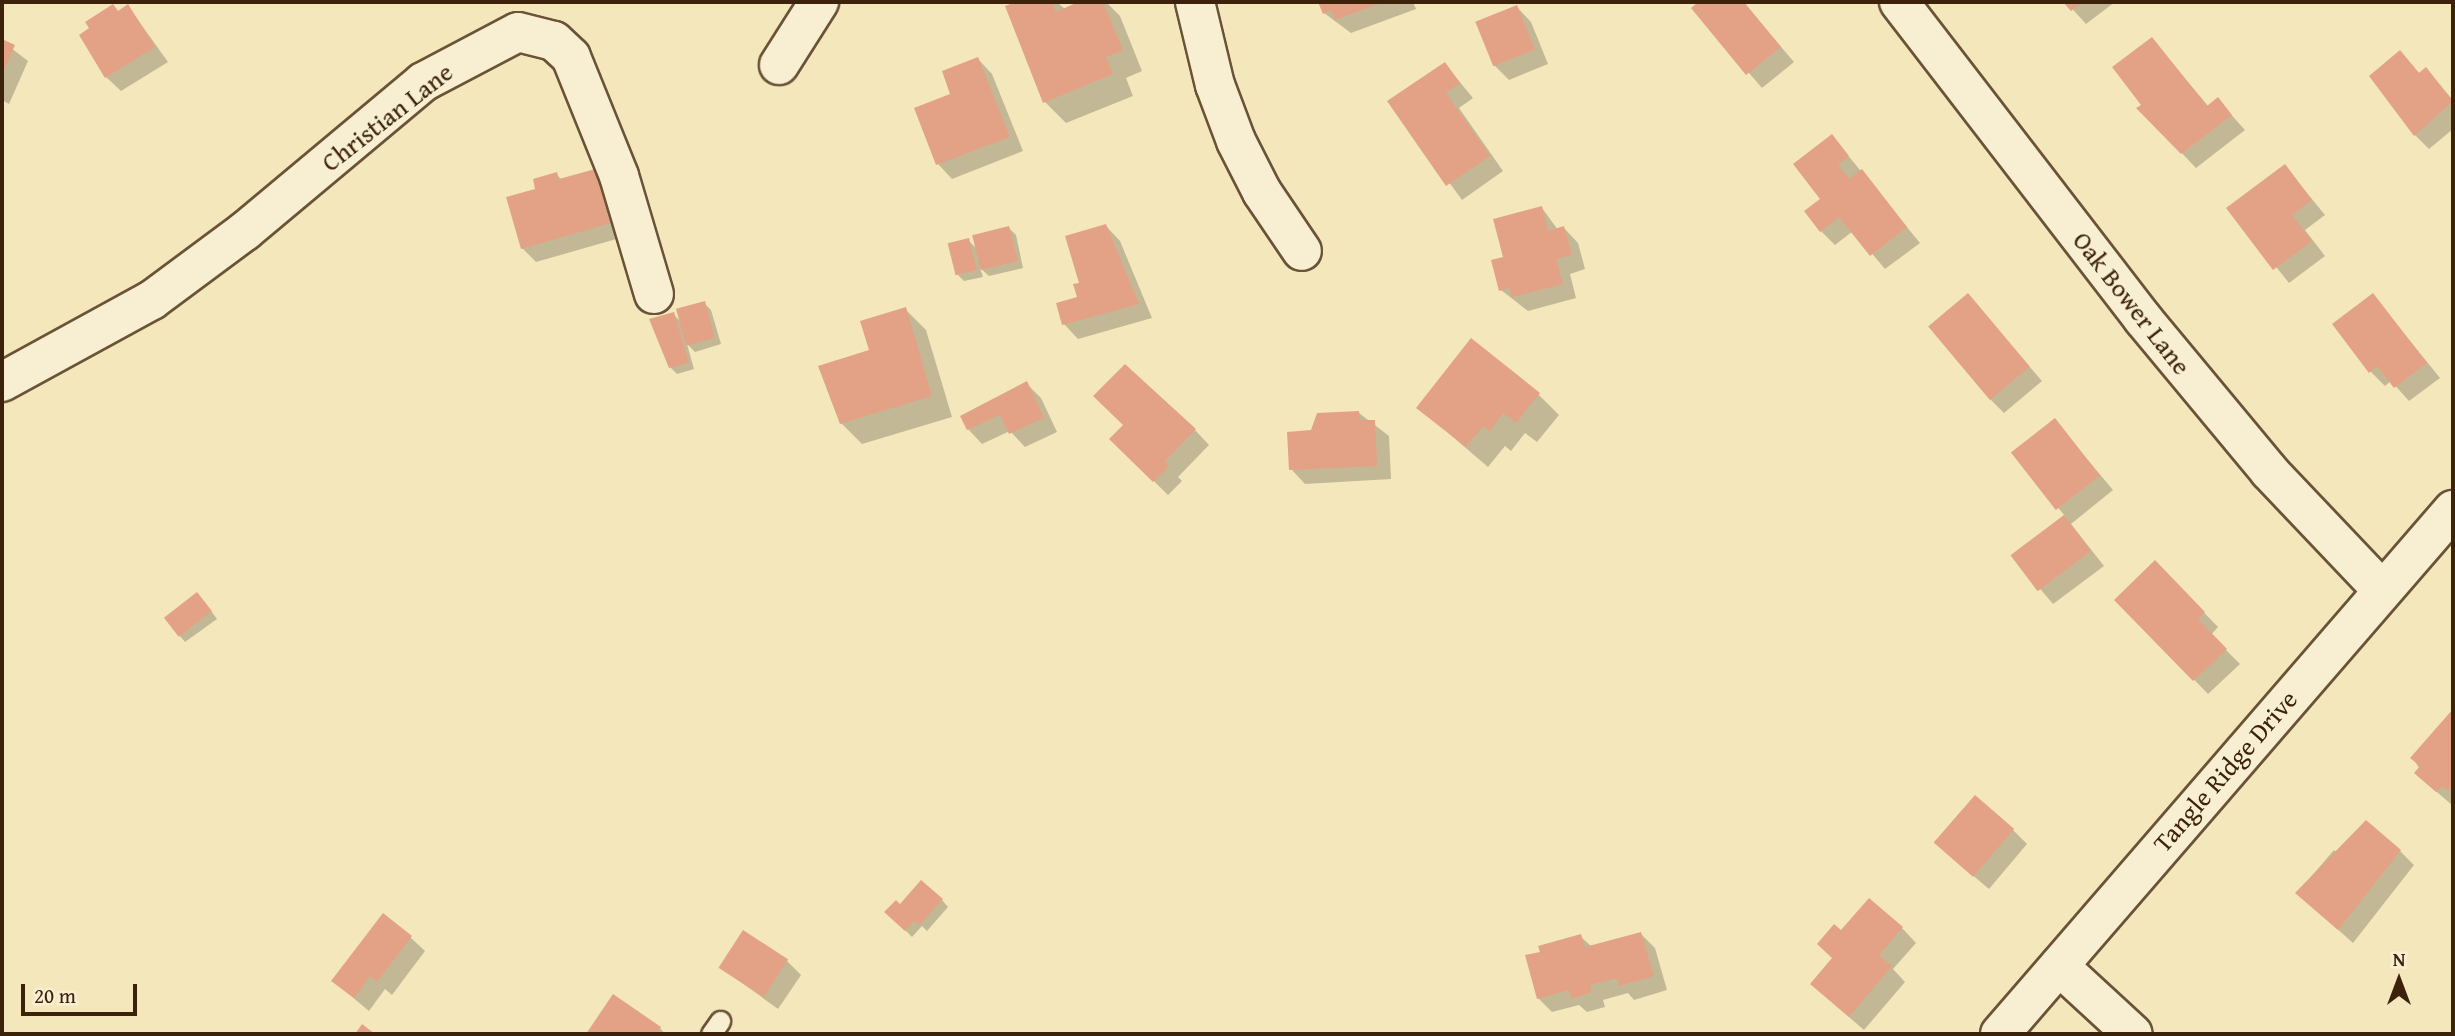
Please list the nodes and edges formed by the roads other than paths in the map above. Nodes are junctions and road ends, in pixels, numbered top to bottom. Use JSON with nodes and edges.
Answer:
{"nodes":[{"id":1,"x":819,"y":2,"type":"edge"},
{"id":2,"x":1195,"y":2,"type":"edge"},
{"id":3,"x":1899,"y":2,"type":"edge"},
{"id":4,"x":779,"y":65,"type":"dead end"},
{"id":5,"x":1302,"y":251,"type":"dead end"},
{"id":6,"x":653,"y":294,"type":"dead end"},
{"id":7,"x":2,"y":382,"type":"edge"},
{"id":8,"x":2453,"y":510,"type":"edge"},
{"id":9,"x":2382,"y":590,"type":"junction"},
{"id":10,"x":2059,"y":966,"type":"junction"},
{"id":11,"x":2000,"y":1034,"type":"edge"},
{"id":12,"x":2133,"y":1034,"type":"edge"}],
"edges":[{"from":1,"to":4,"type":"street"},
{"from":2,"to":5,"type":"street"},
{"from":3,"to":9,"type":"street","name":"Oak Bower Lane"},
{"from":6,"to":7,"type":"street","name":"Christian Lane"},
{"from":8,"to":9,"type":"street","name":"Tangle Ridge Drive"},
{"from":9,"to":10,"type":"street","name":"Tangle Ridge Drive"},
{"from":10,"to":11,"type":"street","name":"Tangle Ridge Drive"},
{"from":10,"to":12,"type":"street"}]}
